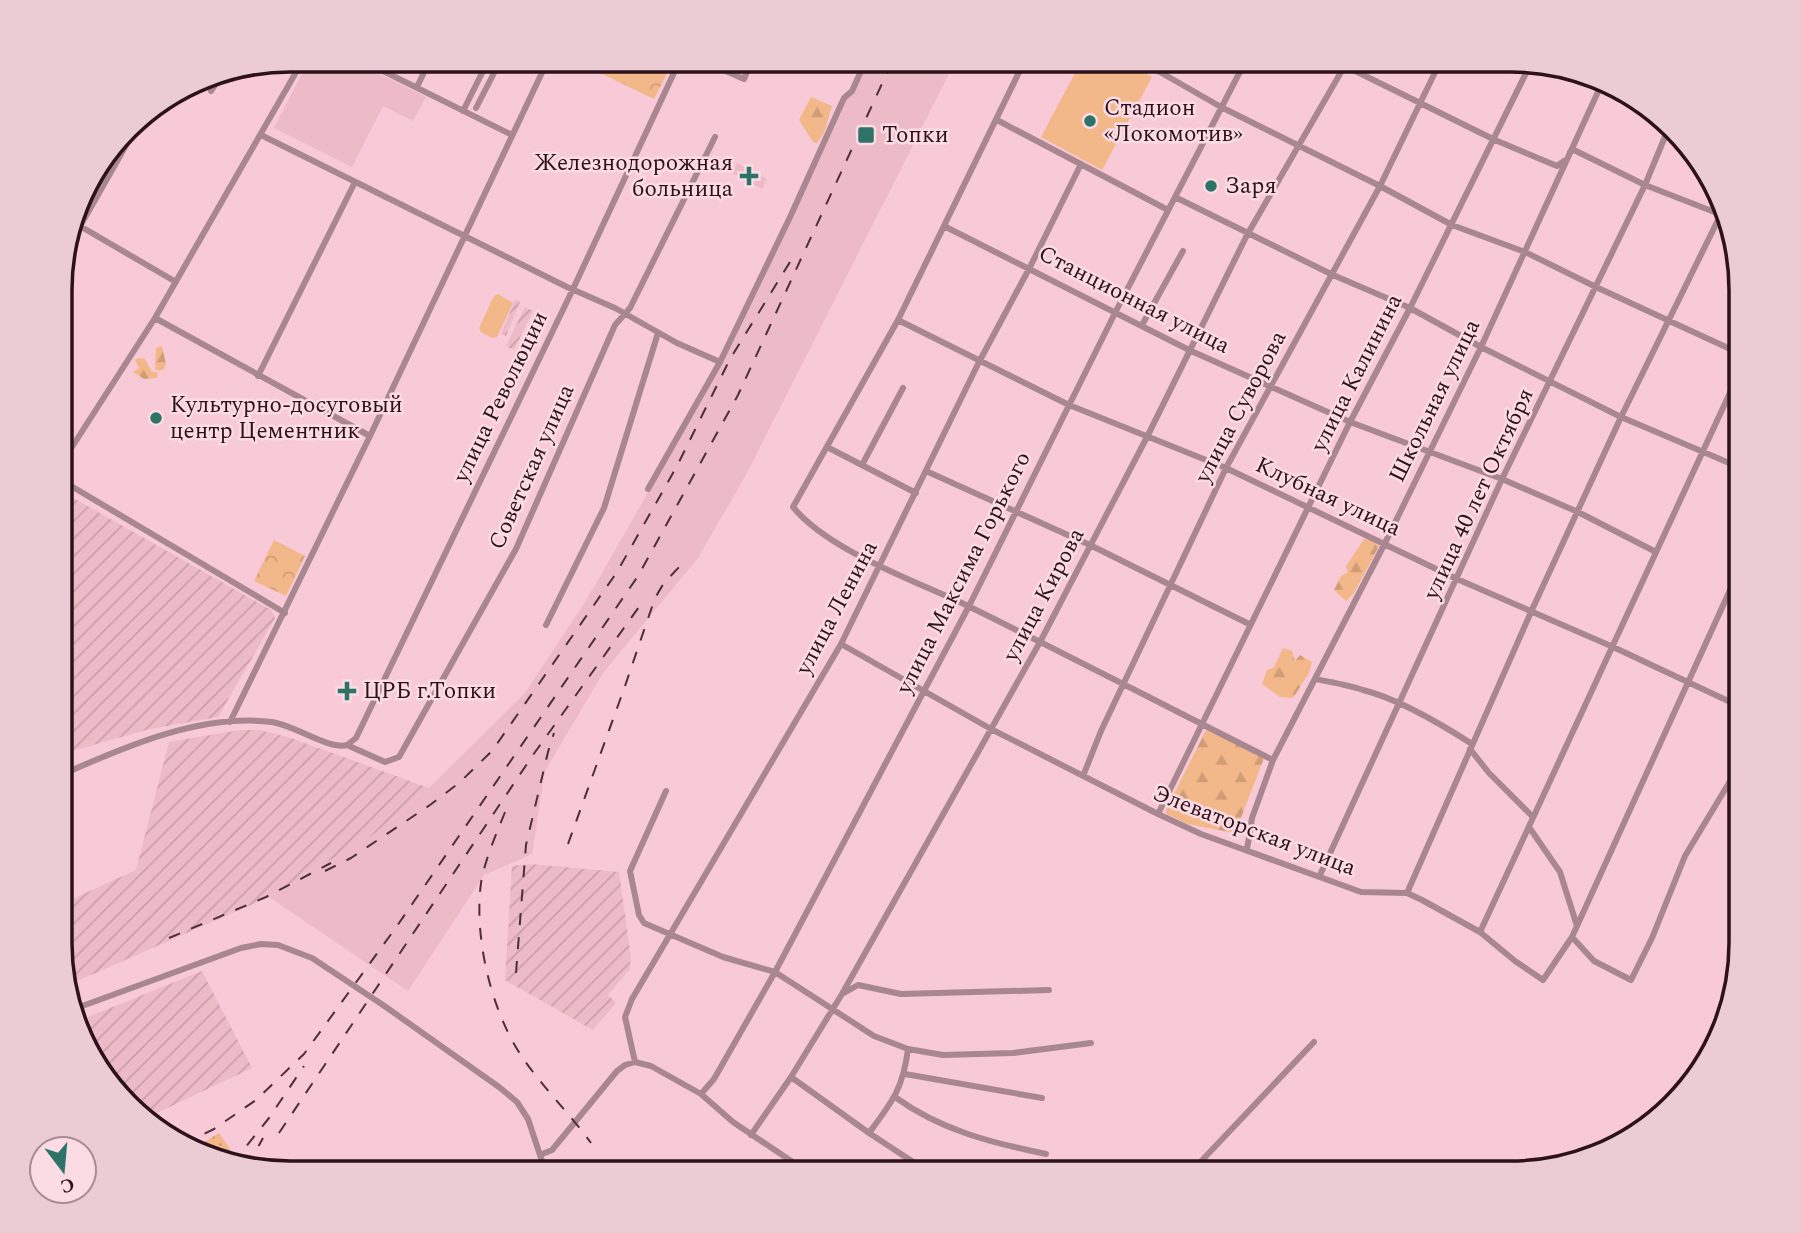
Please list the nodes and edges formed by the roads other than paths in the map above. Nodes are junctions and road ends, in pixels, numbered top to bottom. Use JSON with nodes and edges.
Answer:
{"nodes":[{"id":1,"x":296,"y":72,"type":"edge"},
{"id":2,"x":387,"y":72,"type":"edge"},
{"id":3,"x":425,"y":72,"type":"edge"},
{"id":4,"x":482,"y":72,"type":"edge"},
{"id":5,"x":494,"y":72,"type":"edge"},
{"id":6,"x":542,"y":72,"type":"edge"},
{"id":7,"x":674,"y":72,"type":"edge"},
{"id":8,"x":728,"y":72,"type":"edge"},
{"id":9,"x":747,"y":72,"type":"edge"},
{"id":10,"x":861,"y":72,"type":"edge"},
{"id":11,"x":1019,"y":72,"type":"edge"},
{"id":12,"x":1160,"y":72,"type":"edge"},
{"id":13,"x":1240,"y":72,"type":"edge"},
{"id":14,"x":1342,"y":72,"type":"edge"},
{"id":15,"x":1363,"y":72,"type":"edge"},
{"id":16,"x":1435,"y":72,"type":"edge"},
{"id":17,"x":1526,"y":73,"type":"edge"},
{"id":18,"x":215,"y":85,"type":"edge"},
{"id":19,"x":418,"y":87,"type":"junction"},
{"id":20,"x":1599,"y":90,"type":"edge"},
{"id":21,"x":211,"y":91,"type":"dead end"},
{"id":22,"x":1420,"y":105,"type":"junction"},
{"id":23,"x":1221,"y":107,"type":"junction"},
{"id":24,"x":476,"y":108,"type":"dead end"},
{"id":25,"x":463,"y":111,"type":"junction"},
{"id":26,"x":996,"y":120,"type":"junction"},
{"id":27,"x":261,"y":135,"type":"junction"},
{"id":28,"x":512,"y":135,"type":"junction"},
{"id":29,"x":1665,"y":136,"type":"edge"},
{"id":30,"x":715,"y":137,"type":"dead end"},
{"id":31,"x":1495,"y":140,"type":"junction"},
{"id":32,"x":1299,"y":146,"type":"junction"},
{"id":33,"x":1572,"y":149,"type":"junction"},
{"id":34,"x":115,"y":160,"type":"edge"},
{"id":35,"x":1081,"y":164,"type":"junction"},
{"id":36,"x":355,"y":182,"type":"junction"},
{"id":37,"x":1645,"y":185,"type":"junction"},
{"id":38,"x":1380,"y":186,"type":"junction"},
{"id":39,"x":1175,"y":197,"type":"junction"},
{"id":40,"x":91,"y":199,"type":"edge"},
{"id":41,"x":1168,"y":211,"type":"junction"},
{"id":42,"x":1715,"y":211,"type":"edge"},
{"id":43,"x":1718,"y":222,"type":"edge"},
{"id":44,"x":1452,"y":225,"type":"junction"},
{"id":45,"x":944,"y":226,"type":"junction"},
{"id":46,"x":81,"y":227,"type":"edge"},
{"id":47,"x":1247,"y":235,"type":"junction"},
{"id":48,"x":466,"y":236,"type":"junction"},
{"id":49,"x":1183,"y":251,"type":"dead end"},
{"id":50,"x":1525,"y":252,"type":"junction"},
{"id":51,"x":1030,"y":267,"type":"junction"},
{"id":52,"x":1333,"y":275,"type":"junction"},
{"id":53,"x":176,"y":282,"type":"junction"},
{"id":54,"x":1596,"y":287,"type":"junction"},
{"id":55,"x":573,"y":289,"type":"junction"},
{"id":56,"x":1410,"y":308,"type":"junction"},
{"id":57,"x":625,"y":313,"type":"junction"},
{"id":58,"x":1115,"y":313,"type":"junction"},
{"id":59,"x":155,"y":318,"type":"junction"},
{"id":60,"x":898,"y":320,"type":"junction"},
{"id":61,"x":1669,"y":321,"type":"junction"},
{"id":62,"x":1142,"y":326,"type":"junction"},
{"id":63,"x":658,"y":333,"type":"junction"},
{"id":64,"x":1481,"y":347,"type":"junction"},
{"id":65,"x":1729,"y":348,"type":"edge"},
{"id":66,"x":1189,"y":349,"type":"junction"},
{"id":67,"x":720,"y":362,"type":"junction"},
{"id":68,"x":979,"y":362,"type":"junction"},
{"id":69,"x":258,"y":376,"type":"junction"},
{"id":70,"x":1551,"y":383,"type":"junction"},
{"id":71,"x":1270,"y":385,"type":"junction"},
{"id":72,"x":903,"y":388,"type":"dead end"},
{"id":73,"x":1729,"y":396,"type":"edge"},
{"id":74,"x":1069,"y":405,"type":"junction"},
{"id":75,"x":1621,"y":417,"type":"junction"},
{"id":76,"x":1350,"y":422,"type":"junction"},
{"id":77,"x":370,"y":436,"type":"junction"},
{"id":78,"x":1147,"y":437,"type":"junction"},
{"id":79,"x":72,"y":447,"type":"edge"},
{"id":80,"x":827,"y":447,"type":"junction"},
{"id":81,"x":1430,"y":451,"type":"junction"},
{"id":82,"x":1703,"y":453,"type":"junction"},
{"id":83,"x":1729,"y":463,"type":"edge"},
{"id":84,"x":862,"y":465,"type":"junction"},
{"id":85,"x":1226,"y":468,"type":"junction"},
{"id":86,"x":926,"y":471,"type":"junction"},
{"id":87,"x":1502,"y":479,"type":"junction"},
{"id":88,"x":72,"y":487,"type":"edge"},
{"id":89,"x":648,"y":489,"type":"dead end"},
{"id":90,"x":916,"y":492,"type":"junction"},
{"id":91,"x":1308,"y":506,"type":"junction"},
{"id":92,"x":1014,"y":511,"type":"junction"},
{"id":93,"x":1578,"y":512,"type":"junction"},
{"id":94,"x":1385,"y":543,"type":"junction"},
{"id":95,"x":1090,"y":545,"type":"junction"},
{"id":96,"x":1656,"y":552,"type":"junction"},
{"id":97,"x":881,"y":565,"type":"junction"},
{"id":98,"x":1457,"y":579,"type":"junction"},
{"id":99,"x":1171,"y":587,"type":"junction"},
{"id":100,"x":1729,"y":592,"type":"edge"},
{"id":101,"x":968,"y":607,"type":"junction"},
{"id":102,"x":1531,"y":612,"type":"junction"},
{"id":103,"x":285,"y":613,"type":"junction"},
{"id":104,"x":1249,"y":624,"type":"junction"},
{"id":105,"x":546,"y":625,"type":"dead end"},
{"id":106,"x":1040,"y":642,"type":"junction"},
{"id":107,"x":841,"y":644,"type":"junction"},
{"id":108,"x":1611,"y":646,"type":"junction"},
{"id":109,"x":1315,"y":679,"type":"junction"},
{"id":110,"x":1687,"y":682,"type":"junction"},
{"id":111,"x":1124,"y":685,"type":"junction"},
{"id":112,"x":924,"y":690,"type":"junction"},
{"id":113,"x":1729,"y":701,"type":"edge"},
{"id":114,"x":1399,"y":704,"type":"junction"},
{"id":115,"x":230,"y":722,"type":"junction"},
{"id":116,"x":1203,"y":725,"type":"junction"},
{"id":117,"x":991,"y":729,"type":"junction"},
{"id":118,"x":347,"y":746,"type":"junction"},
{"id":119,"x":1471,"y":746,"type":"junction"},
{"id":120,"x":1273,"y":760,"type":"junction"},
{"id":121,"x":72,"y":770,"type":"edge"},
{"id":122,"x":1083,"y":776,"type":"junction"},
{"id":123,"x":1729,"y":783,"type":"edge"},
{"id":124,"x":666,"y":791,"type":"dead end"},
{"id":125,"x":1158,"y":814,"type":"junction"},
{"id":126,"x":1533,"y":817,"type":"junction"},
{"id":127,"x":1529,"y":827,"type":"junction"},
{"id":128,"x":1247,"y":849,"type":"junction"},
{"id":129,"x":1320,"y":875,"type":"junction"},
{"id":130,"x":1406,"y":893,"type":"junction"},
{"id":131,"x":1577,"y":926,"type":"junction"},
{"id":132,"x":1480,"y":932,"type":"junction"},
{"id":133,"x":670,"y":935,"type":"junction"},
{"id":134,"x":1572,"y":937,"type":"junction"},
{"id":135,"x":775,"y":972,"type":"junction"},
{"id":136,"x":1049,"y":990,"type":"dead end"},
{"id":137,"x":842,"y":994,"type":"junction"},
{"id":138,"x":81,"y":1006,"type":"edge"},
{"id":139,"x":833,"y":1009,"type":"junction"},
{"id":140,"x":1314,"y":1042,"type":"dead end"},
{"id":141,"x":1091,"y":1043,"type":"dead end"},
{"id":142,"x":908,"y":1049,"type":"junction"},
{"id":143,"x":635,"y":1062,"type":"junction"},
{"id":144,"x":905,"y":1074,"type":"junction"},
{"id":145,"x":791,"y":1077,"type":"junction"},
{"id":146,"x":701,"y":1094,"type":"junction"},
{"id":147,"x":895,"y":1097,"type":"junction"},
{"id":148,"x":1042,"y":1098,"type":"dead end"},
{"id":149,"x":869,"y":1133,"type":"junction"},
{"id":150,"x":751,"y":1135,"type":"junction"},
{"id":151,"x":552,"y":1150,"type":"junction"},
{"id":152,"x":1046,"y":1154,"type":"dead end"},
{"id":153,"x":541,"y":1155,"type":"junction"},
{"id":154,"x":543,"y":1161,"type":"edge"},
{"id":155,"x":550,"y":1161,"type":"edge"},
{"id":156,"x":791,"y":1161,"type":"edge"},
{"id":157,"x":912,"y":1161,"type":"edge"},
{"id":158,"x":1200,"y":1161,"type":"edge"}],
"edges":[{"from":1,"to":27,"type":"street"},
{"from":2,"to":19,"type":"street"},
{"from":3,"to":19,"type":"street"},
{"from":4,"to":25,"type":"street"},
{"from":5,"to":24,"type":"street"},
{"from":6,"to":28,"type":"street"},
{"from":7,"to":55,"type":"street","name":"улица Революции"},
{"from":8,"to":9,"type":"street"},
{"from":10,"to":67,"type":"street"},
{"from":11,"to":26,"type":"street"},
{"from":12,"to":23,"type":"street"},
{"from":13,"to":23,"type":"street","name":"улица Максима Горького"},
{"from":14,"to":32,"type":"street","name":"улица Кирова"},
{"from":15,"to":22,"type":"street"},
{"from":16,"to":22,"type":"street","name":"улица Суворова"},
{"from":17,"to":31,"type":"street","name":"улица Калинина"},
{"from":18,"to":21,"type":"street"},
{"from":19,"to":25,"type":"street"},
{"from":20,"to":33,"type":"street","name":"Школьная улица"},
{"from":22,"to":31,"type":"street"},
{"from":22,"to":38,"type":"street","name":"улица Суворова"},
{"from":23,"to":32,"type":"street"},
{"from":23,"to":39,"type":"street","name":"улица Максима Горького"},
{"from":25,"to":28,"type":"street"},
{"from":26,"to":35,"type":"street"},
{"from":26,"to":45,"type":"street"},
{"from":27,"to":36,"type":"street"},
{"from":27,"to":53,"type":"street"},
{"from":28,"to":48,"type":"street"},
{"from":29,"to":37,"type":"street","name":"улица 40 лет Октября"},
{"from":30,"to":57,"type":"street","name":"Советская улица"},
{"from":31,"to":33,"type":"street"},
{"from":31,"to":44,"type":"street","name":"улица Калинина"},
{"from":32,"to":38,"type":"street"},
{"from":32,"to":47,"type":"street","name":"улица Кирова"},
{"from":33,"to":37,"type":"street"},
{"from":33,"to":50,"type":"street","name":"Школьная улица"},
{"from":34,"to":40,"type":"street"},
{"from":35,"to":41,"type":"street"},
{"from":35,"to":51,"type":"street","name":"улица Ленина"},
{"from":36,"to":48,"type":"street"},
{"from":36,"to":69,"type":"street"},
{"from":37,"to":42,"type":"street"},
{"from":37,"to":54,"type":"street","name":"улица 40 лет Октября"},
{"from":38,"to":44,"type":"street"},
{"from":38,"to":52,"type":"street","name":"улица Суворова"},
{"from":39,"to":41,"type":"street","name":"улица Максима Горького"},
{"from":39,"to":47,"type":"street"},
{"from":41,"to":58,"type":"street","name":"улица Максима Горького"},
{"from":43,"to":61,"type":"street"},
{"from":44,"to":50,"type":"street"},
{"from":44,"to":56,"type":"street","name":"улица Калинина"},
{"from":45,"to":51,"type":"street","name":"Станционная улица"},
{"from":45,"to":60,"type":"street"},
{"from":46,"to":53,"type":"street"},
{"from":47,"to":52,"type":"street"},
{"from":47,"to":66,"type":"street","name":"улица Кирова"},
{"from":48,"to":55,"type":"street"},
{"from":48,"to":77,"type":"street"},
{"from":49,"to":62,"type":"street"},
{"from":50,"to":54,"type":"street"},
{"from":50,"to":64,"type":"street","name":"Школьная улица"},
{"from":51,"to":58,"type":"street","name":"Станционная улица"},
{"from":51,"to":68,"type":"street","name":"улица Ленина"},
{"from":52,"to":56,"type":"street"},
{"from":52,"to":71,"type":"street","name":"улица Суворова"},
{"from":53,"to":59,"type":"street"},
{"from":54,"to":61,"type":"street"},
{"from":54,"to":70,"type":"street","name":"улица 40 лет Октября"},
{"from":55,"to":57,"type":"street"},
{"from":55,"to":118,"type":"street","name":"улица Революции"},
{"from":56,"to":64,"type":"street"},
{"from":56,"to":76,"type":"street","name":"улица Калинина"},
{"from":57,"to":63,"type":"street"},
{"from":57,"to":118,"type":"street","name":"Советская улица"},
{"from":58,"to":62,"type":"street","name":"Станционная улица"},
{"from":58,"to":74,"type":"street","name":"улица Максима Горького"},
{"from":59,"to":69,"type":"street"},
{"from":59,"to":79,"type":"street"},
{"from":60,"to":68,"type":"street","name":"Клубная улица"},
{"from":60,"to":80,"type":"street"},
{"from":61,"to":65,"type":"street"},
{"from":61,"to":75,"type":"street"},
{"from":62,"to":66,"type":"street","name":"Станционная улица"},
{"from":63,"to":67,"type":"street"},
{"from":63,"to":105,"type":"street"},
{"from":64,"to":70,"type":"street"},
{"from":64,"to":81,"type":"street","name":"Школьная улица"},
{"from":66,"to":71,"type":"street","name":"Станционная улица"},
{"from":66,"to":78,"type":"street","name":"улица Кирова"},
{"from":67,"to":89,"type":"street"},
{"from":68,"to":74,"type":"street","name":"Клубная улица"},
{"from":68,"to":86,"type":"street","name":"улица Ленина"},
{"from":69,"to":77,"type":"street"},
{"from":70,"to":75,"type":"street"},
{"from":70,"to":87,"type":"street","name":"улица 40 лет Октября"},
{"from":71,"to":76,"type":"street","name":"Станционная улица"},
{"from":71,"to":85,"type":"street","name":"улица Суворова"},
{"from":72,"to":84,"type":"street"},
{"from":73,"to":82,"type":"street"},
{"from":74,"to":78,"type":"street","name":"Клубная улица"},
{"from":74,"to":92,"type":"street","name":"улица Максима Горького"},
{"from":75,"to":82,"type":"street"},
{"from":75,"to":93,"type":"street"},
{"from":76,"to":81,"type":"street","name":"Станционная улица"},
{"from":76,"to":91,"type":"street","name":"улица Калинина"},
{"from":77,"to":103,"type":"street"},
{"from":78,"to":85,"type":"street","name":"Клубная улица"},
{"from":78,"to":95,"type":"street","name":"улица Кирова"},
{"from":80,"to":84,"type":"street"},
{"from":80,"to":97,"type":"street"},
{"from":81,"to":87,"type":"street","name":"Станционная улица"},
{"from":81,"to":94,"type":"street","name":"Школьная улица"},
{"from":82,"to":83,"type":"street"},
{"from":82,"to":96,"type":"street"},
{"from":84,"to":90,"type":"street"},
{"from":85,"to":91,"type":"street","name":"Клубная улица"},
{"from":85,"to":99,"type":"street","name":"улица Суворова"},
{"from":86,"to":90,"type":"street","name":"улица Ленина"},
{"from":86,"to":92,"type":"street"},
{"from":87,"to":93,"type":"street","name":"Станционная улица"},
{"from":87,"to":98,"type":"street","name":"улица 40 лет Октября"},
{"from":88,"to":103,"type":"street"},
{"from":90,"to":97,"type":"street","name":"улица Ленина"},
{"from":91,"to":94,"type":"street","name":"Клубная улица"},
{"from":91,"to":104,"type":"street","name":"улица Калинина"},
{"from":92,"to":95,"type":"street"},
{"from":92,"to":101,"type":"street","name":"улица Максима Горького"},
{"from":93,"to":96,"type":"street","name":"Станционная улица"},
{"from":93,"to":102,"type":"street"},
{"from":94,"to":98,"type":"street","name":"Клубная улица"},
{"from":94,"to":109,"type":"street","name":"Школьная улица"},
{"from":95,"to":99,"type":"street"},
{"from":95,"to":106,"type":"street","name":"улица Кирова"},
{"from":96,"to":108,"type":"street"},
{"from":97,"to":101,"type":"street"},
{"from":97,"to":107,"type":"street","name":"улица Ленина"},
{"from":98,"to":102,"type":"street","name":"Клубная улица"},
{"from":98,"to":114,"type":"street","name":"улица 40 лет Октября"},
{"from":99,"to":104,"type":"street"},
{"from":99,"to":111,"type":"street","name":"улица Суворова"},
{"from":100,"to":110,"type":"street"},
{"from":101,"to":106,"type":"street"},
{"from":101,"to":112,"type":"street","name":"улица Максима Горького"},
{"from":102,"to":108,"type":"street","name":"Клубная улица"},
{"from":102,"to":119,"type":"street"},
{"from":103,"to":115,"type":"street"},
{"from":104,"to":116,"type":"street","name":"улица Калинина"},
{"from":106,"to":111,"type":"street"},
{"from":106,"to":117,"type":"street","name":"улица Кирова"},
{"from":107,"to":112,"type":"street","name":"Элеваторская улица"},
{"from":107,"to":133,"type":"street","name":"улица Ленина"},
{"from":108,"to":110,"type":"street","name":"Клубная улица"},
{"from":108,"to":126,"type":"street"},
{"from":109,"to":114,"type":"street"},
{"from":109,"to":120,"type":"street","name":"Школьная улица"},
{"from":110,"to":113,"type":"street","name":"Клубная улица"},
{"from":110,"to":131,"type":"street"},
{"from":111,"to":116,"type":"street"},
{"from":111,"to":122,"type":"street","name":"улица Суворова"},
{"from":112,"to":117,"type":"street","name":"Элеваторская улица"},
{"from":112,"to":135,"type":"street","name":"улица Максима Горького"},
{"from":114,"to":119,"type":"street"},
{"from":114,"to":129,"type":"street","name":"улица 40 лет Октября"},
{"from":115,"to":118,"type":"street","name":"Советская улица"},
{"from":115,"to":121,"type":"street","name":"Советская улица"},
{"from":116,"to":120,"type":"street"},
{"from":116,"to":125,"type":"street","name":"улица Калинина"},
{"from":117,"to":122,"type":"street","name":"Элеваторская улица"},
{"from":117,"to":137,"type":"street","name":"улица Кирова"},
{"from":119,"to":126,"type":"street"},
{"from":119,"to":130,"type":"street"},
{"from":120,"to":128,"type":"street","name":"Школьная улица"},
{"from":122,"to":125,"type":"street","name":"Элеваторская улица"},
{"from":123,"to":134,"type":"street"},
{"from":124,"to":133,"type":"street"},
{"from":125,"to":128,"type":"street","name":"Элеваторская улица"},
{"from":126,"to":127,"type":"street"},
{"from":127,"to":131,"type":"street"},
{"from":127,"to":132,"type":"street"},
{"from":128,"to":129,"type":"street","name":"Элеваторская улица"},
{"from":129,"to":130,"type":"street","name":"Элеваторская улица"},
{"from":130,"to":132,"type":"street","name":"Элеваторская улица"},
{"from":131,"to":134,"type":"street"},
{"from":132,"to":134,"type":"street","name":"Элеваторская улица"},
{"from":133,"to":135,"type":"street"},
{"from":133,"to":143,"type":"street","name":"улица Ленина"},
{"from":135,"to":139,"type":"street"},
{"from":135,"to":146,"type":"street","name":"улица Максима Горького"},
{"from":136,"to":137,"type":"street"},
{"from":137,"to":139,"type":"street","name":"улица Кирова"},
{"from":138,"to":153,"type":"street"},
{"from":139,"to":142,"type":"street"},
{"from":139,"to":145,"type":"street","name":"улица Кирова"},
{"from":140,"to":158,"type":"street"},
{"from":141,"to":142,"type":"street"},
{"from":142,"to":144,"type":"street"},
{"from":143,"to":146,"type":"street"},
{"from":143,"to":151,"type":"street"},
{"from":144,"to":147,"type":"street"},
{"from":144,"to":148,"type":"street"},
{"from":145,"to":149,"type":"street"},
{"from":145,"to":150,"type":"street","name":"улица Кирова"},
{"from":146,"to":150,"type":"street"},
{"from":147,"to":149,"type":"street"},
{"from":147,"to":152,"type":"street"},
{"from":149,"to":157,"type":"street"},
{"from":150,"to":156,"type":"street"},
{"from":151,"to":153,"type":"street"},
{"from":151,"to":155,"type":"street"},
{"from":153,"to":154,"type":"street"}]}
